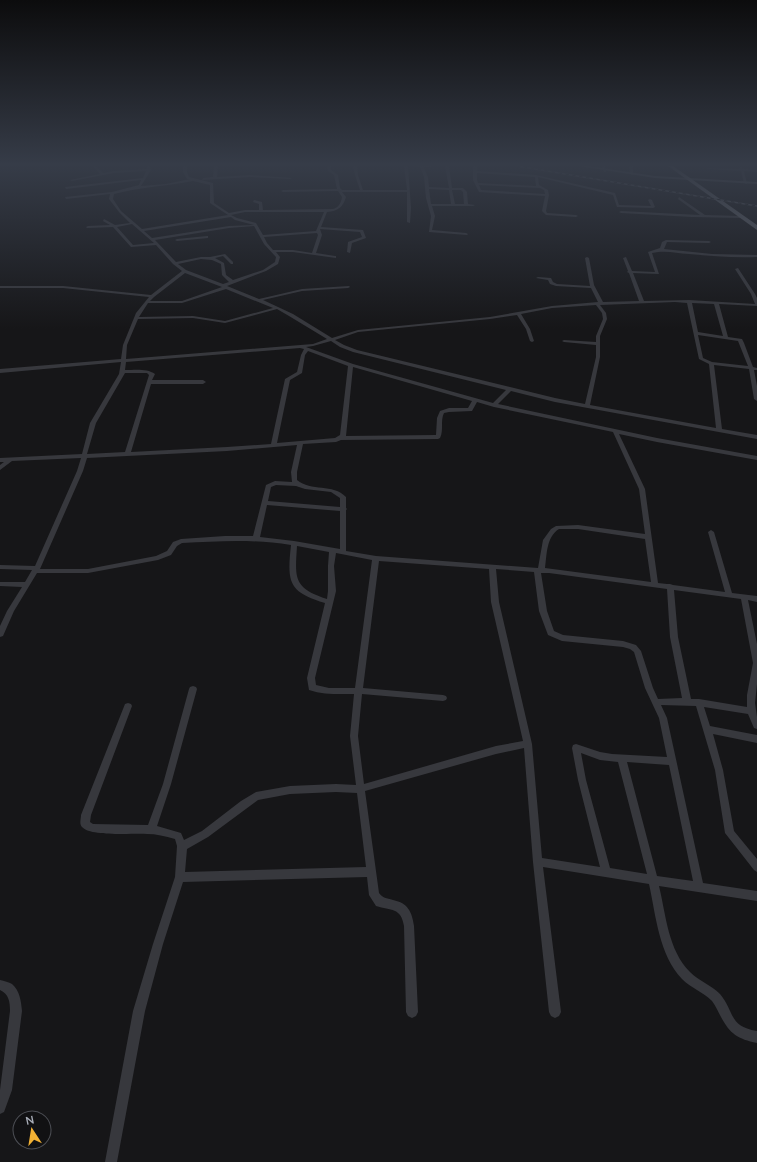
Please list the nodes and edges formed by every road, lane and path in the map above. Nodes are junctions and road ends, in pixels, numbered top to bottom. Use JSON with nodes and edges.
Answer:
{"nodes":[{"id":1,"x":104,"y":220,"type":"dead end"},
{"id":2,"x":130,"y":220,"type":"edge"},
{"id":3,"x":199,"y":220,"type":"edge"},
{"id":4,"x":242,"y":220,"type":"edge"},
{"id":5,"x":322,"y":220,"type":"edge"},
{"id":6,"x":432,"y":220,"type":"edge"},
{"id":7,"x":746,"y":220,"type":"edge"},
{"id":8,"x":133,"y":223,"type":"junction"},
{"id":9,"x":114,"y":226,"type":"junction"},
{"id":10,"x":256,"y":226,"type":"junction"},
{"id":11,"x":88,"y":227,"type":"dead end"},
{"id":12,"x":757,"y":228,"type":"edge"},
{"id":13,"x":319,"y":229,"type":"junction"},
{"id":14,"x":141,"y":230,"type":"junction"},
{"id":15,"x":258,"y":232,"type":"junction"},
{"id":16,"x":466,"y":234,"type":"dead end"},
{"id":17,"x":261,"y":236,"type":"junction"},
{"id":18,"x":207,"y":237,"type":"dead end"},
{"id":19,"x":155,"y":242,"type":"junction"},
{"id":20,"x":709,"y":242,"type":"dead end"},
{"id":21,"x":661,"y":250,"type":"junction"},
{"id":22,"x":272,"y":251,"type":"junction"},
{"id":23,"x":349,"y":252,"type":"dead end"},
{"id":24,"x":314,"y":254,"type":"junction"},
{"id":25,"x":757,"y":256,"type":"edge"},
{"id":26,"x":335,"y":257,"type":"dead end"},
{"id":27,"x":211,"y":258,"type":"junction"},
{"id":28,"x":587,"y":258,"type":"dead end"},
{"id":29,"x":625,"y":258,"type":"dead end"},
{"id":30,"x":176,"y":263,"type":"junction"},
{"id":31,"x":232,"y":263,"type":"dead end"},
{"id":32,"x":737,"y":270,"type":"dead end"},
{"id":33,"x":185,"y":271,"type":"junction"},
{"id":34,"x":630,"y":272,"type":"junction"},
{"id":35,"x":538,"y":278,"type":"dead end"},
{"id":36,"x":232,"y":282,"type":"junction"},
{"id":37,"x":348,"y":286,"type":"dead end"},
{"id":38,"x":0,"y":287,"type":"edge"},
{"id":39,"x":225,"y":287,"type":"junction"},
{"id":40,"x":593,"y":287,"type":"junction"},
{"id":41,"x":152,"y":296,"type":"junction"},
{"id":42,"x":259,"y":300,"type":"junction"},
{"id":43,"x":689,"y":301,"type":"junction"},
{"id":44,"x":147,"y":302,"type":"junction"},
{"id":45,"x":642,"y":302,"type":"junction"},
{"id":46,"x":716,"y":302,"type":"junction"},
{"id":47,"x":599,"y":303,"type":"junction"},
{"id":48,"x":757,"y":304,"type":"edge"},
{"id":49,"x":277,"y":308,"type":"junction"},
{"id":50,"x":518,"y":313,"type":"junction"},
{"id":51,"x":136,"y":318,"type":"junction"},
{"id":52,"x":695,"y":333,"type":"junction"},
{"id":53,"x":726,"y":337,"type":"junction"},
{"id":54,"x":331,"y":339,"type":"junction"},
{"id":55,"x":532,"y":341,"type":"dead end"},
{"id":56,"x":564,"y":341,"type":"dead end"},
{"id":57,"x":598,"y":344,"type":"junction"},
{"id":58,"x":301,"y":346,"type":"junction"},
{"id":59,"x":307,"y":349,"type":"junction"},
{"id":60,"x":123,"y":360,"type":"junction"},
{"id":61,"x":711,"y":363,"type":"junction"},
{"id":62,"x":351,"y":365,"type":"junction"},
{"id":63,"x":751,"y":368,"type":"junction"},
{"id":64,"x":757,"y":369,"type":"edge"},
{"id":65,"x":123,"y":371,"type":"junction"},
{"id":66,"x":0,"y":372,"type":"edge"},
{"id":67,"x":149,"y":382,"type":"junction"},
{"id":68,"x":203,"y":382,"type":"dead end"},
{"id":69,"x":510,"y":389,"type":"junction"},
{"id":70,"x":757,"y":399,"type":"edge"},
{"id":71,"x":474,"y":400,"type":"junction"},
{"id":72,"x":494,"y":405,"type":"junction"},
{"id":73,"x":587,"y":406,"type":"junction"},
{"id":74,"x":719,"y":430,"type":"junction"},
{"id":75,"x":615,"y":432,"type":"junction"},
{"id":76,"x":757,"y":437,"type":"edge"},
{"id":77,"x":340,"y":438,"type":"junction"},
{"id":78,"x":300,"y":443,"type":"junction"},
{"id":79,"x":274,"y":445,"type":"junction"},
{"id":80,"x":127,"y":454,"type":"junction"},
{"id":81,"x":84,"y":456,"type":"junction"},
{"id":82,"x":757,"y":458,"type":"edge"},
{"id":83,"x":0,"y":460,"type":"edge"},
{"id":84,"x":10,"y":460,"type":"junction"},
{"id":85,"x":0,"y":468,"type":"edge"},
{"id":86,"x":297,"y":484,"type":"junction"},
{"id":87,"x":264,"y":503,"type":"junction"},
{"id":88,"x":344,"y":509,"type":"junction"},
{"id":89,"x":711,"y":532,"type":"dead end"},
{"id":90,"x":650,"y":537,"type":"junction"},
{"id":91,"x":256,"y":538,"type":"junction"},
{"id":92,"x":294,"y":543,"type":"junction"},
{"id":93,"x":333,"y":550,"type":"junction"},
{"id":94,"x":343,"y":552,"type":"junction"},
{"id":95,"x":376,"y":558,"type":"junction"},
{"id":96,"x":492,"y":566,"type":"junction"},
{"id":97,"x":0,"y":567,"type":"edge"},
{"id":98,"x":37,"y":569,"type":"junction"},
{"id":99,"x":539,"y":570,"type":"junction"},
{"id":100,"x":0,"y":584,"type":"edge"},
{"id":101,"x":27,"y":585,"type":"junction"},
{"id":102,"x":656,"y":585,"type":"junction"},
{"id":103,"x":670,"y":586,"type":"junction"},
{"id":104,"x":729,"y":595,"type":"junction"},
{"id":105,"x":744,"y":597,"type":"junction"},
{"id":106,"x":757,"y":599,"type":"edge"},
{"id":107,"x":329,"y":602,"type":"junction"},
{"id":108,"x":0,"y":634,"type":"edge"},
{"id":109,"x":757,"y":663,"type":"edge"},
{"id":110,"x":193,"y":689,"type":"dead end"},
{"id":111,"x":359,"y":691,"type":"junction"},
{"id":112,"x":443,"y":698,"type":"dead end"},
{"id":113,"x":687,"y":701,"type":"junction"},
{"id":114,"x":656,"y":702,"type":"junction"},
{"id":115,"x":699,"y":702,"type":"junction"},
{"id":116,"x":128,"y":706,"type":"dead end"},
{"id":117,"x":751,"y":711,"type":"junction"},
{"id":118,"x":757,"y":726,"type":"edge"},
{"id":119,"x":707,"y":729,"type":"junction"},
{"id":120,"x":757,"y":739,"type":"edge"},
{"id":121,"x":528,"y":744,"type":"junction"},
{"id":122,"x":620,"y":758,"type":"junction"},
{"id":123,"x":673,"y":761,"type":"junction"},
{"id":124,"x":360,"y":789,"type":"junction"},
{"id":125,"x":152,"y":828,"type":"junction"},
{"id":126,"x":182,"y":846,"type":"junction"},
{"id":127,"x":538,"y":862,"type":"junction"},
{"id":128,"x":757,"y":867,"type":"edge"},
{"id":129,"x":371,"y":872,"type":"junction"},
{"id":130,"x":606,"y":873,"type":"junction"},
{"id":131,"x":180,"y":877,"type":"junction"},
{"id":132,"x":653,"y":879,"type":"junction"},
{"id":133,"x":699,"y":886,"type":"junction"},
{"id":134,"x":757,"y":896,"type":"edge"},
{"id":135,"x":0,"y":985,"type":"edge"},
{"id":136,"x":412,"y":1012,"type":"dead end"},
{"id":137,"x":555,"y":1012,"type":"dead end"},
{"id":138,"x":757,"y":1037,"type":"edge"},
{"id":139,"x":0,"y":1108,"type":"edge"},
{"id":140,"x":111,"y":1162,"type":"edge"}],
"edges":[{"from":1,"to":9,"type":"street"},
{"from":2,"to":8,"type":"street"},
{"from":3,"to":14,"type":"street"},
{"from":4,"to":10,"type":"street"},
{"from":5,"to":13,"type":"street"},
{"from":6,"to":16,"type":"street"},
{"from":7,"to":12,"type":"highway"},
{"from":8,"to":9,"type":"street"},
{"from":8,"to":14,"type":"street"},
{"from":9,"to":11,"type":"street"},
{"from":9,"to":19,"type":"street"},
{"from":10,"to":15,"type":"street"},
{"from":10,"to":19,"type":"street"},
{"from":13,"to":15,"type":"street"},
{"from":13,"to":17,"type":"street"},
{"from":13,"to":23,"type":"street"},
{"from":13,"to":24,"type":"street"},
{"from":14,"to":19,"type":"street"},
{"from":15,"to":17,"type":"street"},
{"from":17,"to":22,"type":"street"},
{"from":18,"to":19,"type":"street"},
{"from":19,"to":30,"type":"street"},
{"from":20,"to":21,"type":"street"},
{"from":21,"to":25,"type":"street"},
{"from":21,"to":34,"type":"street"},
{"from":22,"to":24,"type":"street"},
{"from":22,"to":36,"type":"street"},
{"from":24,"to":26,"type":"street"},
{"from":27,"to":30,"type":"street"},
{"from":27,"to":31,"type":"street"},
{"from":27,"to":36,"type":"street"},
{"from":28,"to":40,"type":"street"},
{"from":29,"to":34,"type":"street"},
{"from":30,"to":33,"type":"street"},
{"from":32,"to":48,"type":"street"},
{"from":33,"to":39,"type":"street"},
{"from":33,"to":41,"type":"street"},
{"from":34,"to":45,"type":"street"},
{"from":35,"to":40,"type":"street"},
{"from":36,"to":39,"type":"street"},
{"from":37,"to":42,"type":"street"},
{"from":38,"to":41,"type":"street"},
{"from":39,"to":42,"type":"street"},
{"from":39,"to":44,"type":"street"},
{"from":40,"to":47,"type":"street"},
{"from":41,"to":44,"type":"street"},
{"from":42,"to":49,"type":"street"},
{"from":43,"to":45,"type":"street"},
{"from":43,"to":46,"type":"street"},
{"from":43,"to":52,"type":"street"},
{"from":44,"to":51,"type":"street"},
{"from":45,"to":47,"type":"street"},
{"from":46,"to":48,"type":"street"},
{"from":46,"to":53,"type":"street"},
{"from":47,"to":50,"type":"street"},
{"from":47,"to":57,"type":"street"},
{"from":49,"to":51,"type":"street"},
{"from":49,"to":54,"type":"street"},
{"from":50,"to":54,"type":"street"},
{"from":50,"to":55,"type":"street"},
{"from":51,"to":60,"type":"street"},
{"from":52,"to":53,"type":"street"},
{"from":52,"to":61,"type":"street"},
{"from":53,"to":63,"type":"street"},
{"from":54,"to":58,"type":"street"},
{"from":54,"to":69,"type":"street"},
{"from":56,"to":57,"type":"street"},
{"from":57,"to":73,"type":"street"},
{"from":58,"to":59,"type":"street"},
{"from":58,"to":60,"type":"street"},
{"from":59,"to":62,"type":"street"},
{"from":59,"to":79,"type":"street"},
{"from":60,"to":65,"type":"street"},
{"from":60,"to":66,"type":"street"},
{"from":61,"to":63,"type":"street"},
{"from":61,"to":74,"type":"street"},
{"from":62,"to":71,"type":"street"},
{"from":62,"to":77,"type":"street"},
{"from":63,"to":64,"type":"street"},
{"from":63,"to":70,"type":"street"},
{"from":65,"to":67,"type":"street"},
{"from":65,"to":81,"type":"street"},
{"from":67,"to":68,"type":"street"},
{"from":67,"to":80,"type":"street"},
{"from":69,"to":72,"type":"street"},
{"from":69,"to":73,"type":"street"},
{"from":71,"to":72,"type":"street"},
{"from":71,"to":77,"type":"street"},
{"from":72,"to":75,"type":"street"},
{"from":73,"to":74,"type":"street"},
{"from":74,"to":76,"type":"street"},
{"from":75,"to":82,"type":"street"},
{"from":75,"to":90,"type":"street"},
{"from":77,"to":78,"type":"street"},
{"from":78,"to":79,"type":"street"},
{"from":78,"to":86,"type":"street"},
{"from":79,"to":80,"type":"street"},
{"from":80,"to":81,"type":"street"},
{"from":81,"to":84,"type":"street"},
{"from":81,"to":98,"type":"street"},
{"from":83,"to":84,"type":"street"},
{"from":84,"to":85,"type":"street"},
{"from":86,"to":87,"type":"street"},
{"from":86,"to":88,"type":"street"},
{"from":87,"to":88,"type":"street"},
{"from":87,"to":91,"type":"street"},
{"from":88,"to":94,"type":"street"},
{"from":89,"to":104,"type":"street"},
{"from":90,"to":99,"type":"street"},
{"from":90,"to":102,"type":"street"},
{"from":91,"to":92,"type":"street"},
{"from":91,"to":98,"type":"street"},
{"from":92,"to":93,"type":"street"},
{"from":92,"to":107,"type":"street"},
{"from":93,"to":94,"type":"street"},
{"from":93,"to":107,"type":"street"},
{"from":94,"to":95,"type":"street"},
{"from":95,"to":96,"type":"street"},
{"from":95,"to":111,"type":"street"},
{"from":96,"to":99,"type":"street"},
{"from":96,"to":121,"type":"street"},
{"from":97,"to":98,"type":"street"},
{"from":98,"to":101,"type":"street"},
{"from":99,"to":102,"type":"street"},
{"from":99,"to":114,"type":"street"},
{"from":100,"to":101,"type":"street"},
{"from":101,"to":108,"type":"street"},
{"from":102,"to":103,"type":"street"},
{"from":103,"to":104,"type":"street"},
{"from":103,"to":113,"type":"street"},
{"from":104,"to":105,"type":"street"},
{"from":105,"to":106,"type":"street"},
{"from":105,"to":109,"type":"street"},
{"from":107,"to":111,"type":"street"},
{"from":109,"to":117,"type":"street"},
{"from":110,"to":125,"type":"street"},
{"from":111,"to":112,"type":"street"},
{"from":111,"to":124,"type":"street"},
{"from":113,"to":114,"type":"street"},
{"from":113,"to":115,"type":"street"},
{"from":114,"to":123,"type":"street"},
{"from":115,"to":117,"type":"street"},
{"from":115,"to":119,"type":"street"},
{"from":116,"to":125,"type":"street"},
{"from":117,"to":118,"type":"street"},
{"from":119,"to":120,"type":"street"},
{"from":119,"to":128,"type":"street"},
{"from":121,"to":124,"type":"street"},
{"from":121,"to":127,"type":"street"},
{"from":122,"to":123,"type":"street"},
{"from":122,"to":130,"type":"street"},
{"from":122,"to":132,"type":"street"},
{"from":123,"to":133,"type":"street"},
{"from":124,"to":126,"type":"street"},
{"from":124,"to":129,"type":"street"},
{"from":125,"to":126,"type":"street"},
{"from":126,"to":131,"type":"street"},
{"from":127,"to":130,"type":"street"},
{"from":127,"to":137,"type":"street"},
{"from":129,"to":131,"type":"street"},
{"from":129,"to":136,"type":"street"},
{"from":130,"to":132,"type":"street"},
{"from":131,"to":140,"type":"street"},
{"from":132,"to":133,"type":"street"},
{"from":132,"to":138,"type":"street"},
{"from":133,"to":134,"type":"street"},
{"from":135,"to":139,"type":"street"}]}
